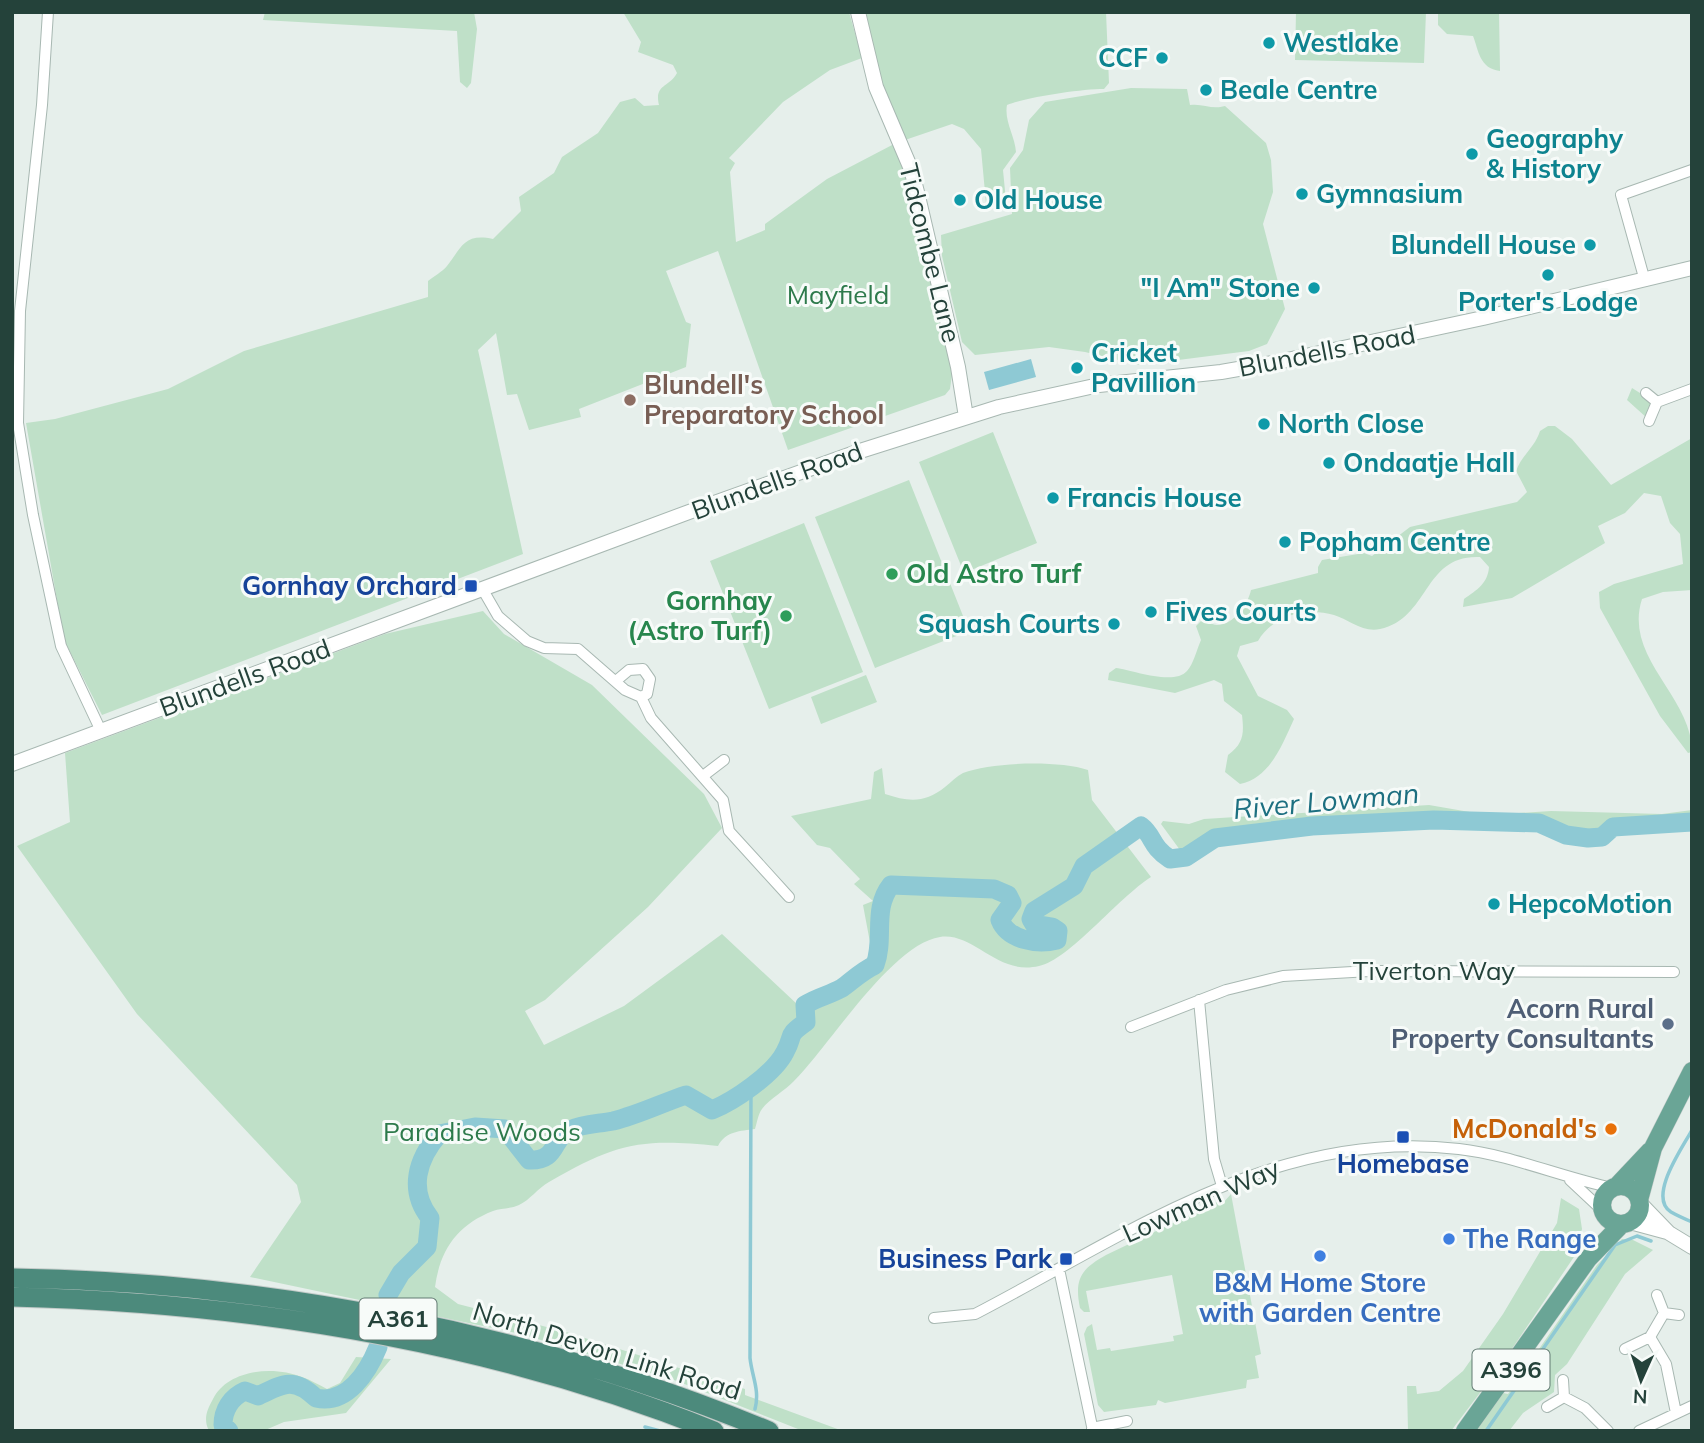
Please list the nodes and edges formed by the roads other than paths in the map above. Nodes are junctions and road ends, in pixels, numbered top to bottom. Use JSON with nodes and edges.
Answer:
{"nodes":[{"id":1,"x":48,"y":12,"type":"edge"},
{"id":2,"x":858,"y":12,"type":"edge"},
{"id":3,"x":1692,"y":170,"type":"edge"},
{"id":4,"x":1692,"y":268,"type":"edge"},
{"id":5,"x":1644,"y":276,"type":"junction"},
{"id":6,"x":1692,"y":389,"type":"edge"},
{"id":7,"x":1646,"y":393,"type":"dead end"},
{"id":8,"x":1657,"y":401,"type":"junction"},
{"id":9,"x":966,"y":417,"type":"junction"},
{"id":10,"x":1649,"y":421,"type":"dead end"},
{"id":11,"x":483,"y":590,"type":"junction"},
{"id":12,"x":617,"y":680,"type":"junction"},
{"id":13,"x":641,"y":697,"type":"junction"},
{"id":14,"x":102,"y":731,"type":"junction"},
{"id":15,"x":724,"y":760,"type":"dead end"},
{"id":16,"x":12,"y":764,"type":"edge"},
{"id":17,"x":703,"y":776,"type":"junction"},
{"id":18,"x":789,"y":897,"type":"dead end"},
{"id":19,"x":1674,"y":972,"type":"dead end"},
{"id":20,"x":1199,"y":1000,"type":"junction"},
{"id":21,"x":1131,"y":1027,"type":"dead end"},
{"id":22,"x":1692,"y":1071,"type":"edge"},
{"id":23,"x":1653,"y":1148,"type":"junction"},
{"id":24,"x":1564,"y":1177,"type":"junction"},
{"id":25,"x":1222,"y":1186,"type":"junction"},
{"id":26,"x":1615,"y":1187,"type":"junction"},
{"id":27,"x":1639,"y":1202,"type":"junction"},
{"id":28,"x":1602,"y":1212,"type":"junction"},
{"id":29,"x":1625,"y":1224,"type":"junction"},
{"id":30,"x":1669,"y":1233,"type":"junction"},
{"id":31,"x":1692,"y":1247,"type":"edge"},
{"id":32,"x":1588,"y":1259,"type":"junction"},
{"id":33,"x":1059,"y":1269,"type":"junction"},
{"id":34,"x":12,"y":1278,"type":"edge"},
{"id":35,"x":1657,"y":1295,"type":"dead end"},
{"id":36,"x":12,"y":1297,"type":"edge"},
{"id":37,"x":1664,"y":1313,"type":"junction"},
{"id":38,"x":1679,"y":1315,"type":"dead end"},
{"id":39,"x":934,"y":1318,"type":"dead end"},
{"id":40,"x":1650,"y":1337,"type":"junction"},
{"id":41,"x":1625,"y":1349,"type":"dead end"},
{"id":42,"x":1563,"y":1380,"type":"dead end"},
{"id":43,"x":1564,"y":1397,"type":"junction"},
{"id":44,"x":1692,"y":1406,"type":"edge"},
{"id":45,"x":1547,"y":1407,"type":"dead end"},
{"id":46,"x":1676,"y":1413,"type":"junction"},
{"id":47,"x":1127,"y":1421,"type":"dead end"},
{"id":48,"x":1093,"y":1430,"type":"edge"},
{"id":49,"x":714,"y":1431,"type":"edge"},
{"id":50,"x":769,"y":1431,"type":"edge"},
{"id":51,"x":1465,"y":1431,"type":"edge"},
{"id":52,"x":1608,"y":1431,"type":"edge"},
{"id":53,"x":1639,"y":1431,"type":"edge"}],
"edges":[{"from":1,"to":14,"type":"street"},
{"from":2,"to":9,"type":"street","name":"Tidcombe Lane"},
{"from":3,"to":5,"type":"street"},
{"from":4,"to":5,"type":"street","name":"Blundells Road"},
{"from":5,"to":9,"type":"street","name":"Blundells Road"},
{"from":6,"to":8,"type":"street"},
{"from":7,"to":8,"type":"street"},
{"from":8,"to":10,"type":"street"},
{"from":9,"to":11,"type":"street","name":"Blundells Road"},
{"from":11,"to":12,"type":"street"},
{"from":11,"to":14,"type":"street","name":"Blundells Road"},
{"from":12,"to":13,"type":"street"},
{"from":12,"to":13,"type":"street"},
{"from":13,"to":17,"type":"street"},
{"from":14,"to":16,"type":"street","name":"Blundells Road"},
{"from":15,"to":17,"type":"street"},
{"from":17,"to":18,"type":"street"},
{"from":19,"to":20,"type":"street","name":"Tiverton Way"},
{"from":20,"to":21,"type":"street","name":"Tiverton Way"},
{"from":20,"to":25,"type":"street"},
{"from":22,"to":23,"type":"main road"},
{"from":23,"to":26,"type":"main road"},
{"from":23,"to":27,"type":"main road"},
{"from":24,"to":25,"type":"street","name":"Lowman Way"},
{"from":24,"to":26,"type":"street","name":"Lowman Way"},
{"from":24,"to":28,"type":"street","name":"Lowman Way"},
{"from":25,"to":33,"type":"street","name":"Lowman Way"},
{"from":26,"to":27,"type":"main road"},
{"from":26,"to":28,"type":"main road"},
{"from":27,"to":29,"type":"main road"},
{"from":27,"to":30,"type":"street"},
{"from":28,"to":29,"type":"main road"},
{"from":28,"to":32,"type":"main road","number":"A396"},
{"from":29,"to":30,"type":"street"},
{"from":29,"to":32,"type":"main road","number":"A396"},
{"from":30,"to":31,"type":"street"},
{"from":32,"to":51,"type":"main road","number":"A396"},
{"from":33,"to":39,"type":"street","name":"Lowman Way"},
{"from":33,"to":48,"type":"street"},
{"from":34,"to":50,"type":"highway","name":"North Devon Link Road","number":"A361"},
{"from":35,"to":37,"type":"street"},
{"from":36,"to":49,"type":"highway","name":"North Devon Link Road","number":"A361"},
{"from":37,"to":38,"type":"street"},
{"from":37,"to":40,"type":"street"},
{"from":40,"to":41,"type":"street"},
{"from":40,"to":46,"type":"street"},
{"from":42,"to":43,"type":"street"},
{"from":43,"to":45,"type":"street"},
{"from":43,"to":52,"type":"street"},
{"from":44,"to":46,"type":"street"},
{"from":46,"to":53,"type":"street"},
{"from":47,"to":48,"type":"street"}]}
